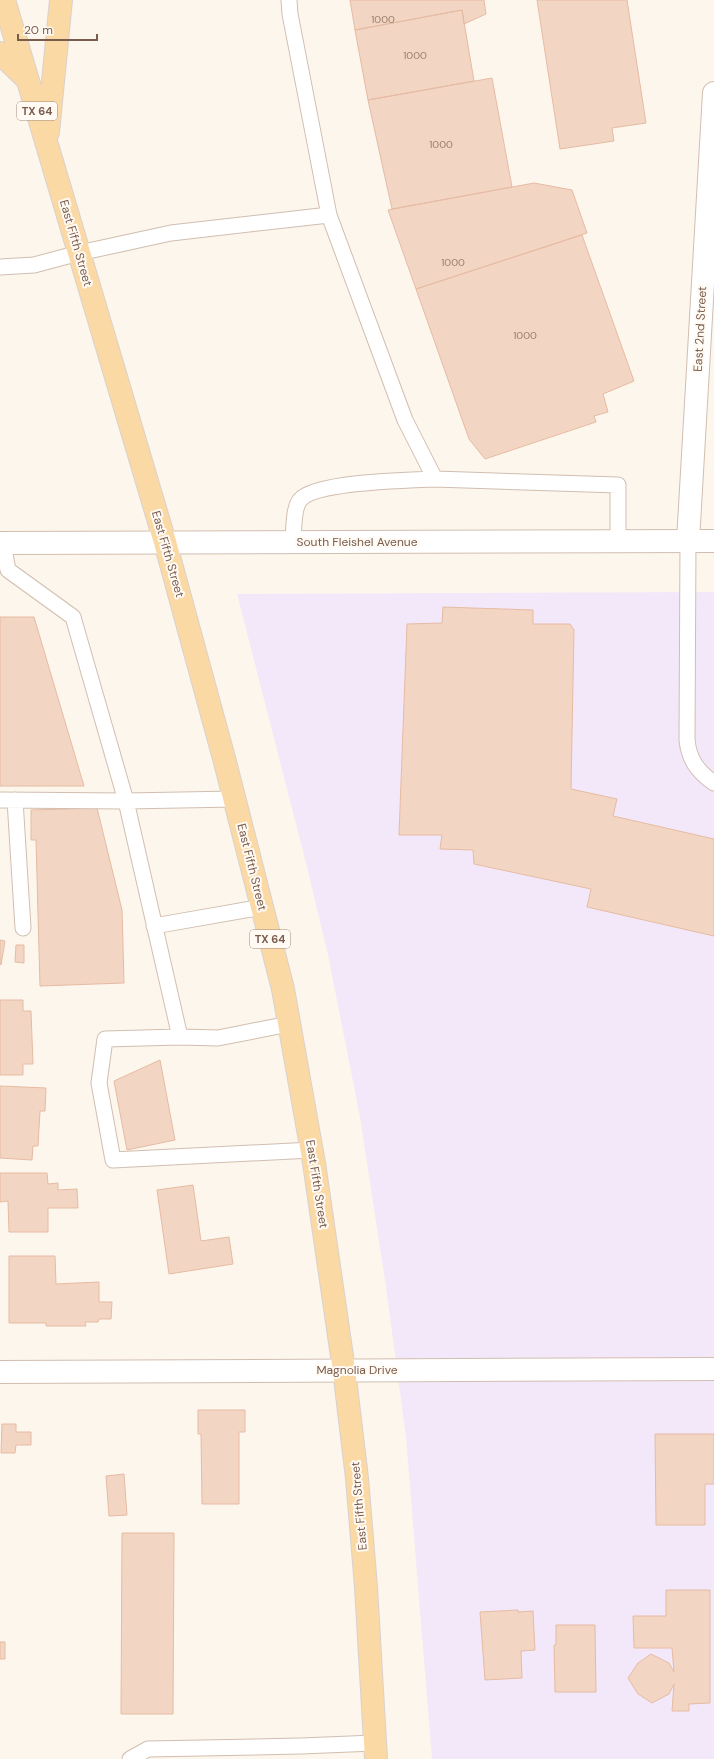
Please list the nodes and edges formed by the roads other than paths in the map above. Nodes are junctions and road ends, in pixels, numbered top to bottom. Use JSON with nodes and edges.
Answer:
{"nodes":[{"id":1,"x":4,"y":0,"type":"edge"},
{"id":2,"x":61,"y":0,"type":"edge"},
{"id":3,"x":289,"y":0,"type":"edge"},
{"id":4,"x":0,"y":53,"type":"edge"},
{"id":5,"x":28,"y":80,"type":"junction"},
{"id":6,"x":714,"y":93,"type":"edge"},
{"id":7,"x":46,"y":143,"type":"junction"},
{"id":8,"x":329,"y":215,"type":"junction"},
{"id":9,"x":79,"y":253,"type":"junction"},
{"id":10,"x":0,"y":267,"type":"edge"},
{"id":11,"x":435,"y":479,"type":"junction"},
{"id":12,"x":618,"y":541,"type":"junction"},
{"id":13,"x":688,"y":541,"type":"junction"},
{"id":14,"x":714,"y":541,"type":"edge"},
{"id":15,"x":164,"y":542,"type":"junction"},
{"id":16,"x":293,"y":542,"type":"junction"},
{"id":17,"x":2,"y":543,"type":"edge"},
{"id":18,"x":714,"y":782,"type":"edge"},
{"id":19,"x":235,"y":799,"type":"junction"},
{"id":20,"x":7,"y":800,"type":"edge"},
{"id":21,"x":126,"y":801,"type":"junction"},
{"id":22,"x":262,"y":907,"type":"junction"},
{"id":23,"x":154,"y":926,"type":"junction"},
{"id":24,"x":24,"y":928,"type":"dead end"},
{"id":25,"x":289,"y":1024,"type":"junction"},
{"id":26,"x":180,"y":1037,"type":"junction"},
{"id":27,"x":312,"y":1150,"type":"junction"},
{"id":28,"x":714,"y":1369,"type":"edge"},
{"id":29,"x":344,"y":1370,"type":"junction"},
{"id":30,"x":0,"y":1372,"type":"edge"},
{"id":31,"x":375,"y":1751,"type":"edge"},
{"id":32,"x":130,"y":1759,"type":"edge"}],
"edges":[{"from":1,"to":5,"type":"main road","name":"East Fifth Street","number":"TX 64"},
{"from":2,"to":7,"type":"main road"},
{"from":3,"to":8,"type":"lane"},
{"from":4,"to":5,"type":"main road"},
{"from":5,"to":7,"type":"main road","name":"East Fifth Street","number":"TX 64"},
{"from":6,"to":13,"type":"street","name":"East 2nd Street"},
{"from":7,"to":9,"type":"main road","name":"East Fifth Street","number":"TX 64"},
{"from":8,"to":9,"type":"lane"},
{"from":8,"to":11,"type":"lane"},
{"from":9,"to":10,"type":"lane"},
{"from":9,"to":15,"type":"main road","name":"East Fifth Street","number":"TX 64"},
{"from":11,"to":12,"type":"lane"},
{"from":11,"to":16,"type":"lane"},
{"from":12,"to":13,"type":"street","name":"South Fleishel Avenue"},
{"from":12,"to":16,"type":"street","name":"South Fleishel Avenue"},
{"from":13,"to":14,"type":"street","name":"South Fleishel Avenue"},
{"from":13,"to":18,"type":"lane"},
{"from":15,"to":16,"type":"street","name":"South Fleishel Avenue"},
{"from":15,"to":17,"type":"street","name":"South Fleishel Avenue"},
{"from":15,"to":19,"type":"main road","name":"East Fifth Street","number":"TX 64"},
{"from":17,"to":21,"type":"lane"},
{"from":19,"to":21,"type":"lane"},
{"from":19,"to":22,"type":"main road","name":"East Fifth Street","number":"TX 64"},
{"from":20,"to":21,"type":"lane"},
{"from":20,"to":24,"type":"lane"},
{"from":21,"to":23,"type":"lane"},
{"from":22,"to":23,"type":"lane"},
{"from":22,"to":25,"type":"main road","name":"East Fifth Street","number":"TX 64"},
{"from":23,"to":26,"type":"lane"},
{"from":25,"to":26,"type":"lane"},
{"from":25,"to":27,"type":"main road","name":"East Fifth Street","number":"TX 64"},
{"from":26,"to":27,"type":"lane"},
{"from":27,"to":29,"type":"main road","name":"East Fifth Street","number":"TX 64"},
{"from":28,"to":29,"type":"street","name":"Magnolia Drive"},
{"from":29,"to":30,"type":"street","name":"Magnolia Drive"},
{"from":29,"to":31,"type":"main road","name":"East Fifth Street","number":"TX 64"},
{"from":31,"to":32,"type":"lane"}]}
